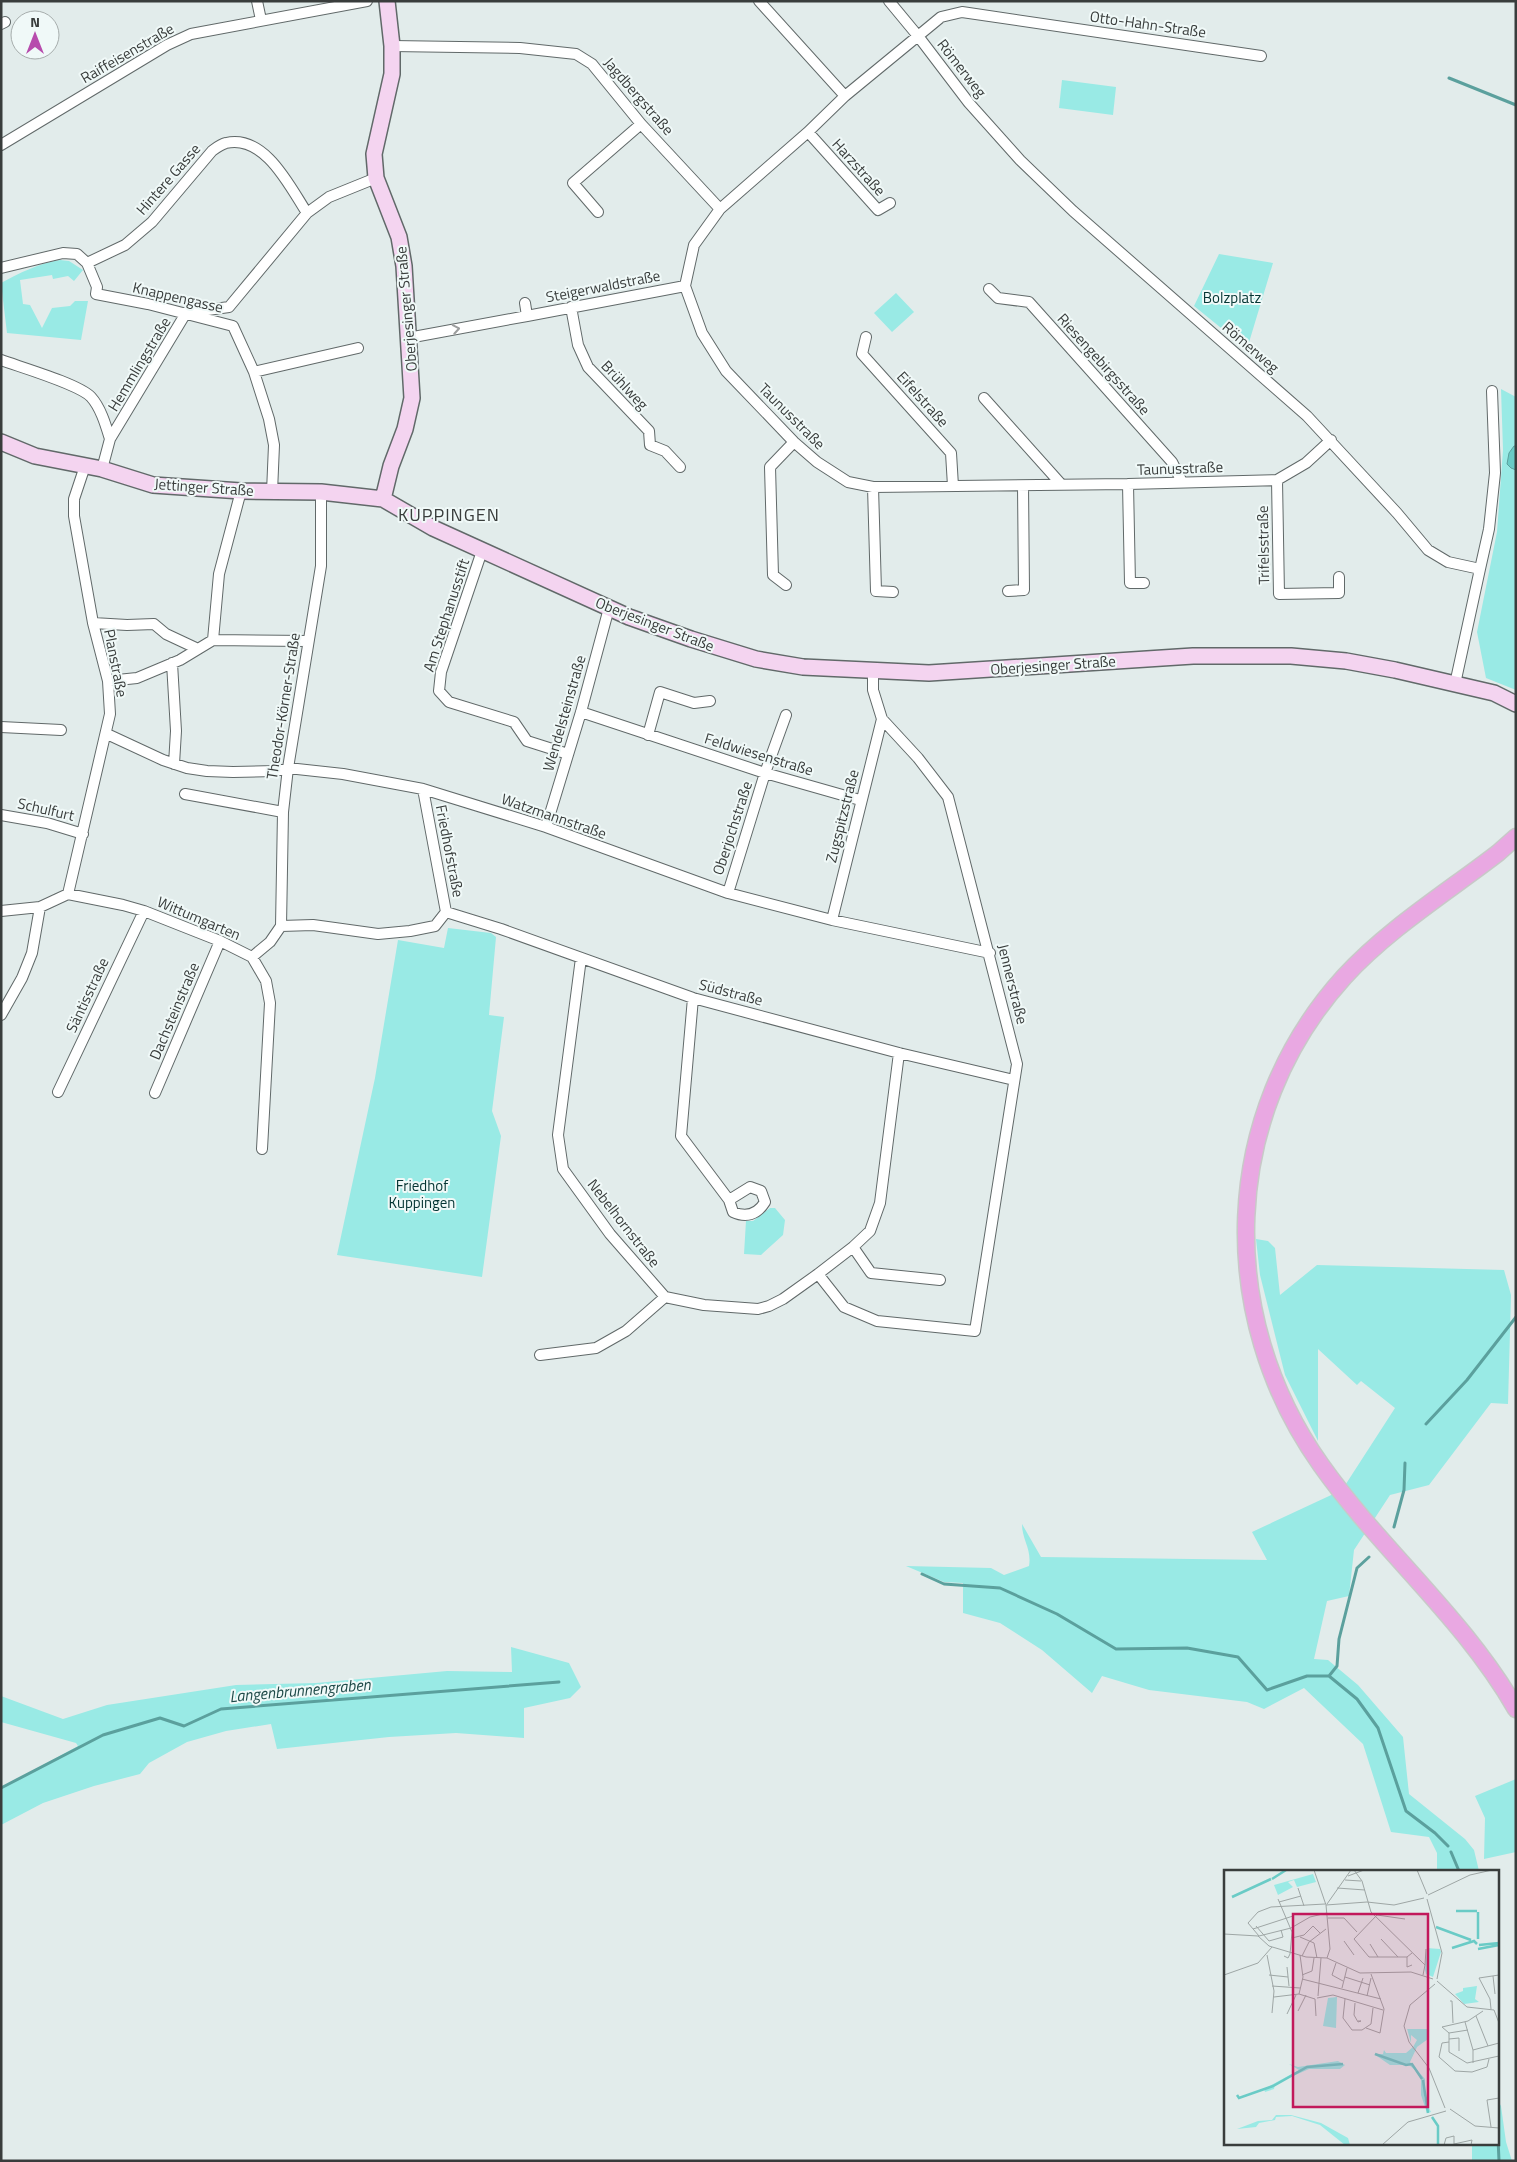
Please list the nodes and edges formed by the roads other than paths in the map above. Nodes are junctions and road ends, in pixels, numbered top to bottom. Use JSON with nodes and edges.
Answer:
{"nodes":[{"id":1,"x":257,"y":1,"type":"edge"},
{"id":2,"x":368,"y":1,"type":"edge"},
{"id":3,"x":387,"y":1,"type":"edge"},
{"id":4,"x":759,"y":1,"type":"edge"},
{"id":5,"x":889,"y":1,"type":"edge"},
{"id":6,"x":261,"y":20,"type":"junction"},
{"id":7,"x":918,"y":36,"type":"junction"},
{"id":8,"x":392,"y":46,"type":"junction"},
{"id":9,"x":1261,"y":56,"type":"dead end"},
{"id":10,"x":845,"y":96,"type":"junction"},
{"id":11,"x":641,"y":124,"type":"junction"},
{"id":12,"x":808,"y":132,"type":"junction"},
{"id":13,"x":1,"y":144,"type":"edge"},
{"id":14,"x":376,"y":178,"type":"junction"},
{"id":15,"x":890,"y":203,"type":"dead end"},
{"id":16,"x":720,"y":209,"type":"junction"},
{"id":17,"x":598,"y":212,"type":"dead end"},
{"id":18,"x":307,"y":214,"type":"junction"},
{"id":19,"x":87,"y":262,"type":"junction"},
{"id":20,"x":1,"y":268,"type":"edge"},
{"id":21,"x":685,"y":286,"type":"junction"},
{"id":22,"x":989,"y":289,"type":"dead end"},
{"id":23,"x":525,"y":303,"type":"dead end"},
{"id":24,"x":229,"y":307,"type":"junction"},
{"id":25,"x":570,"y":307,"type":"junction"},
{"id":26,"x":186,"y":314,"type":"junction"},
{"id":27,"x":527,"y":316,"type":"junction"},
{"id":28,"x":233,"y":326,"type":"junction"},
{"id":29,"x":866,"y":337,"type":"dead end"},
{"id":30,"x":408,"y":338,"type":"junction"},
{"id":31,"x":358,"y":348,"type":"dead end"},
{"id":32,"x":1,"y":360,"type":"edge"},
{"id":33,"x":254,"y":372,"type":"junction"},
{"id":34,"x":1492,"y":391,"type":"dead end"},
{"id":35,"x":984,"y":398,"type":"dead end"},
{"id":36,"x":110,"y":439,"type":"junction"},
{"id":37,"x":1330,"y":440,"type":"junction"},
{"id":38,"x":1,"y":442,"type":"edge"},
{"id":39,"x":794,"y":442,"type":"junction"},
{"id":40,"x":85,"y":466,"type":"junction"},
{"id":41,"x":680,"y":466,"type":"dead end"},
{"id":42,"x":102,"y":470,"type":"junction"},
{"id":43,"x":1277,"y":480,"type":"junction"},
{"id":44,"x":1182,"y":482,"type":"junction"},
{"id":45,"x":1061,"y":484,"type":"junction"},
{"id":46,"x":1128,"y":484,"type":"junction"},
{"id":47,"x":953,"y":486,"type":"junction"},
{"id":48,"x":1024,"y":486,"type":"junction"},
{"id":49,"x":873,"y":487,"type":"junction"},
{"id":50,"x":241,"y":491,"type":"junction"},
{"id":51,"x":272,"y":492,"type":"junction"},
{"id":52,"x":321,"y":492,"type":"junction"},
{"id":53,"x":383,"y":499,"type":"junction"},
{"id":54,"x":482,"y":551,"type":"junction"},
{"id":55,"x":1480,"y":569,"type":"junction"},
{"id":56,"x":1339,"y":577,"type":"dead end"},
{"id":57,"x":1144,"y":583,"type":"dead end"},
{"id":58,"x":786,"y":585,"type":"dead end"},
{"id":59,"x":1008,"y":591,"type":"dead end"},
{"id":60,"x":893,"y":592,"type":"dead end"},
{"id":61,"x":609,"y":608,"type":"junction"},
{"id":62,"x":93,"y":623,"type":"junction"},
{"id":63,"x":213,"y":640,"type":"junction"},
{"id":64,"x":308,"y":641,"type":"junction"},
{"id":65,"x":198,"y":649,"type":"junction"},
{"id":66,"x":172,"y":663,"type":"junction"},
{"id":67,"x":873,"y":671,"type":"junction"},
{"id":68,"x":108,"y":681,"type":"junction"},
{"id":69,"x":1459,"y":685,"type":"junction"},
{"id":70,"x":710,"y":701,"type":"dead end"},
{"id":71,"x":1516,"y":704,"type":"edge"},
{"id":72,"x":581,"y":712,"type":"junction"},
{"id":73,"x":1516,"y":714,"type":"edge"},
{"id":74,"x":786,"y":715,"type":"dead end"},
{"id":75,"x":882,"y":719,"type":"junction"},
{"id":76,"x":1,"y":727,"type":"edge"},
{"id":77,"x":61,"y":730,"type":"dead end"},
{"id":78,"x":107,"y":734,"type":"junction"},
{"id":79,"x":648,"y":735,"type":"junction"},
{"id":80,"x":568,"y":754,"type":"junction"},
{"id":81,"x":174,"y":764,"type":"junction"},
{"id":82,"x":288,"y":768,"type":"junction"},
{"id":83,"x":766,"y":773,"type":"junction"},
{"id":84,"x":423,"y":789,"type":"junction"},
{"id":85,"x":185,"y":794,"type":"dead end"},
{"id":86,"x":860,"y":800,"type":"junction"},
{"id":87,"x":283,"y":812,"type":"junction"},
{"id":88,"x":1,"y":815,"type":"edge"},
{"id":89,"x":546,"y":827,"type":"junction"},
{"id":90,"x":83,"y":834,"type":"junction"},
{"id":91,"x":1516,"y":837,"type":"edge"},
{"id":92,"x":728,"y":893,"type":"junction"},
{"id":93,"x":68,"y":894,"type":"junction"},
{"id":94,"x":40,"y":907,"type":"junction"},
{"id":95,"x":1,"y":911,"type":"edge"},
{"id":96,"x":144,"y":911,"type":"junction"},
{"id":97,"x":446,"y":912,"type":"junction"},
{"id":98,"x":832,"y":920,"type":"junction"},
{"id":99,"x":281,"y":926,"type":"junction"},
{"id":100,"x":220,"y":940,"type":"junction"},
{"id":101,"x":990,"y":953,"type":"junction"},
{"id":102,"x":252,"y":957,"type":"junction"},
{"id":103,"x":581,"y":958,"type":"junction"},
{"id":104,"x":693,"y":998,"type":"junction"},
{"id":105,"x":1,"y":1015,"type":"edge"},
{"id":106,"x":899,"y":1053,"type":"junction"},
{"id":107,"x":1014,"y":1080,"type":"junction"},
{"id":108,"x":58,"y":1092,"type":"dead end"},
{"id":109,"x":155,"y":1093,"type":"dead end"},
{"id":110,"x":262,"y":1149,"type":"dead end"},
{"id":111,"x":729,"y":1200,"type":"dead end"},
{"id":112,"x":853,"y":1247,"type":"junction"},
{"id":113,"x":818,"y":1274,"type":"junction"},
{"id":114,"x":940,"y":1280,"type":"dead end"},
{"id":115,"x":665,"y":1297,"type":"junction"},
{"id":116,"x":540,"y":1354,"type":"dead end"},
{"id":117,"x":1516,"y":1709,"type":"edge"}],
"edges":[{"from":1,"to":6,"type":"street"},
{"from":2,"to":6,"type":"street","name":"Raiffeisenstraße"},
{"from":3,"to":8,"type":"main road","name":"Oberjesinger Straße"},
{"from":4,"to":10,"type":"street"},
{"from":5,"to":7,"type":"street","name":"Römerweg"},
{"from":6,"to":13,"type":"street","name":"Raiffeisenstraße"},
{"from":7,"to":9,"type":"street","name":"Otto-Hahn-Straße"},
{"from":7,"to":10,"type":"street"},
{"from":7,"to":37,"type":"street","name":"Römerweg"},
{"from":8,"to":11,"type":"street","name":"Jagdbergstraße"},
{"from":8,"to":14,"type":"main road","name":"Oberjesinger Straße"},
{"from":10,"to":12,"type":"street"},
{"from":11,"to":16,"type":"street","name":"Jagdbergstraße"},
{"from":11,"to":17,"type":"street"},
{"from":12,"to":15,"type":"street","name":"Harzstraße"},
{"from":12,"to":16,"type":"street"},
{"from":14,"to":18,"type":"street"},
{"from":14,"to":30,"type":"main road","name":"Oberjesinger Straße"},
{"from":16,"to":21,"type":"street"},
{"from":18,"to":19,"type":"street","name":"Hintere Gasse"},
{"from":18,"to":24,"type":"street"},
{"from":19,"to":20,"type":"street"},
{"from":19,"to":26,"type":"street","name":"Knappengasse"},
{"from":21,"to":25,"type":"street","name":"Steigerwaldstraße"},
{"from":21,"to":39,"type":"street","name":"Taunusstraße"},
{"from":22,"to":44,"type":"street","name":"Riesengebirgsstraße"},
{"from":23,"to":27,"type":"street","name":"Steigerwaldstraße"},
{"from":24,"to":26,"type":"street","name":"Hemmlingstraße"},
{"from":24,"to":28,"type":"street"},
{"from":25,"to":27,"type":"street","name":"Steigerwaldstraße"},
{"from":25,"to":41,"type":"street","name":"Brühlweg"},
{"from":26,"to":28,"type":"street","name":"Knappengasse"},
{"from":26,"to":36,"type":"street","name":"Hemmlingstraße"},
{"from":30,"to":27,"type":"street","name":"Steigerwaldstraße","one_way":true},
{"from":28,"to":33,"type":"street","name":"Knappengasse"},
{"from":29,"to":47,"type":"street","name":"Eifelstraße"},
{"from":30,"to":53,"type":"main road","name":"Oberjesinger Straße"},
{"from":31,"to":33,"type":"street"},
{"from":32,"to":36,"type":"street"},
{"from":33,"to":51,"type":"street","name":"Knappengasse"},
{"from":34,"to":55,"type":"street"},
{"from":35,"to":45,"type":"street"},
{"from":36,"to":42,"type":"street","name":"Hemmlingstraße"},
{"from":37,"to":43,"type":"street","name":"Taunusstraße"},
{"from":37,"to":55,"type":"street","name":"Römerweg"},
{"from":38,"to":40,"type":"main road","name":"Jettinger Straße"},
{"from":39,"to":49,"type":"street","name":"Taunusstraße"},
{"from":39,"to":58,"type":"street"},
{"from":40,"to":42,"type":"main road","name":"Jettinger Straße"},
{"from":40,"to":62,"type":"street","name":"Planstraße"},
{"from":42,"to":50,"type":"main road","name":"Jettinger Straße"},
{"from":43,"to":44,"type":"street","name":"Taunusstraße"},
{"from":43,"to":56,"type":"street","name":"Trifelsstraße"},
{"from":44,"to":46,"type":"street","name":"Taunusstraße"},
{"from":45,"to":46,"type":"street","name":"Taunusstraße"},
{"from":45,"to":48,"type":"street","name":"Taunusstraße"},
{"from":46,"to":57,"type":"street"},
{"from":47,"to":48,"type":"street","name":"Taunusstraße"},
{"from":47,"to":49,"type":"street","name":"Taunusstraße"},
{"from":48,"to":59,"type":"street"},
{"from":49,"to":60,"type":"street"},
{"from":50,"to":51,"type":"main road","name":"Jettinger Straße"},
{"from":50,"to":63,"type":"street"},
{"from":51,"to":52,"type":"main road","name":"Jettinger Straße"},
{"from":52,"to":53,"type":"main road","name":"Jettinger Straße"},
{"from":52,"to":64,"type":"street","name":"Theodor-Körner-Straße"},
{"from":53,"to":54,"type":"main road","name":"Oberjesinger Straße"},
{"from":54,"to":61,"type":"main road","name":"Oberjesinger Straße"},
{"from":54,"to":80,"type":"street","name":"Am Stephanusstift"},
{"from":55,"to":69,"type":"street"},
{"from":61,"to":67,"type":"main road","name":"Oberjesinger Straße"},
{"from":61,"to":72,"type":"street","name":"Wendelsteinstraße"},
{"from":62,"to":65,"type":"street"},
{"from":62,"to":68,"type":"street","name":"Planstraße"},
{"from":63,"to":64,"type":"street"},
{"from":63,"to":65,"type":"street"},
{"from":64,"to":82,"type":"street","name":"Theodor-Körner-Straße"},
{"from":65,"to":66,"type":"street"},
{"from":66,"to":68,"type":"street"},
{"from":66,"to":81,"type":"street"},
{"from":67,"to":69,"type":"main road","name":"Oberjesinger Straße"},
{"from":67,"to":75,"type":"street","name":"Jennerstraße"},
{"from":68,"to":78,"type":"street","name":"Planstraße"},
{"from":69,"to":71,"type":"main road","name":"Oberjesinger Straße"},
{"from":69,"to":73,"type":"main road"},
{"from":70,"to":79,"type":"street"},
{"from":72,"to":79,"type":"street","name":"Feldwiesenstraße"},
{"from":72,"to":80,"type":"street","name":"Wendelsteinstraße"},
{"from":74,"to":83,"type":"street","name":"Oberjochstraße"},
{"from":75,"to":86,"type":"street","name":"Zugspitzstraße"},
{"from":75,"to":101,"type":"street","name":"Jennerstraße"},
{"from":76,"to":77,"type":"street"},
{"from":78,"to":81,"type":"street","name":"Watzmannstraße"},
{"from":78,"to":90,"type":"street","name":"Planstraße"},
{"from":79,"to":83,"type":"street","name":"Feldwiesenstraße"},
{"from":80,"to":89,"type":"street","name":"Wendelsteinstraße"},
{"from":81,"to":82,"type":"street","name":"Watzmannstraße"},
{"from":82,"to":84,"type":"street","name":"Watzmannstraße"},
{"from":82,"to":87,"type":"street","name":"Theodor-Körner-Straße"},
{"from":83,"to":86,"type":"street","name":"Feldwiesenstraße"},
{"from":83,"to":92,"type":"street","name":"Oberjochstraße"},
{"from":84,"to":89,"type":"street","name":"Watzmannstraße"},
{"from":84,"to":97,"type":"street","name":"Friedhofstraße"},
{"from":85,"to":87,"type":"street"},
{"from":86,"to":98,"type":"street","name":"Zugspitzstraße"},
{"from":87,"to":99,"type":"street","name":"Theodor-Körner-Straße"},
{"from":88,"to":90,"type":"street","name":"Schulfurt"},
{"from":89,"to":92,"type":"street","name":"Watzmannstraße"},
{"from":90,"to":93,"type":"street","name":"Planstraße"},
{"from":91,"to":117,"type":"main road"},
{"from":92,"to":98,"type":"street","name":"Watzmannstraße"},
{"from":93,"to":94,"type":"street"},
{"from":93,"to":96,"type":"street","name":"Wittumgarten"},
{"from":94,"to":95,"type":"street"},
{"from":94,"to":105,"type":"street"},
{"from":96,"to":100,"type":"street","name":"Wittumgarten"},
{"from":96,"to":108,"type":"street","name":"Säntisstraße"},
{"from":97,"to":99,"type":"street","name":"Friedhofstraße"},
{"from":97,"to":103,"type":"street","name":"Südstraße"},
{"from":98,"to":101,"type":"street","name":"Watzmannstraße"},
{"from":99,"to":102,"type":"street"},
{"from":100,"to":102,"type":"street","name":"Wittumgarten"},
{"from":100,"to":109,"type":"street","name":"Dachsteinstraße"},
{"from":101,"to":107,"type":"street","name":"Jennerstraße"},
{"from":102,"to":110,"type":"street","name":"Wittumgarten"},
{"from":103,"to":104,"type":"street","name":"Südstraße"},
{"from":103,"to":115,"type":"street","name":"Nebelhornstraße"},
{"from":104,"to":106,"type":"street","name":"Südstraße"},
{"from":104,"to":111,"type":"street"},
{"from":106,"to":107,"type":"street","name":"Südstraße"},
{"from":106,"to":112,"type":"street"},
{"from":107,"to":113,"type":"street","name":"Jennerstraße"},
{"from":112,"to":113,"type":"street"},
{"from":112,"to":114,"type":"street"},
{"from":113,"to":115,"type":"street"},
{"from":115,"to":116,"type":"street"}]}
